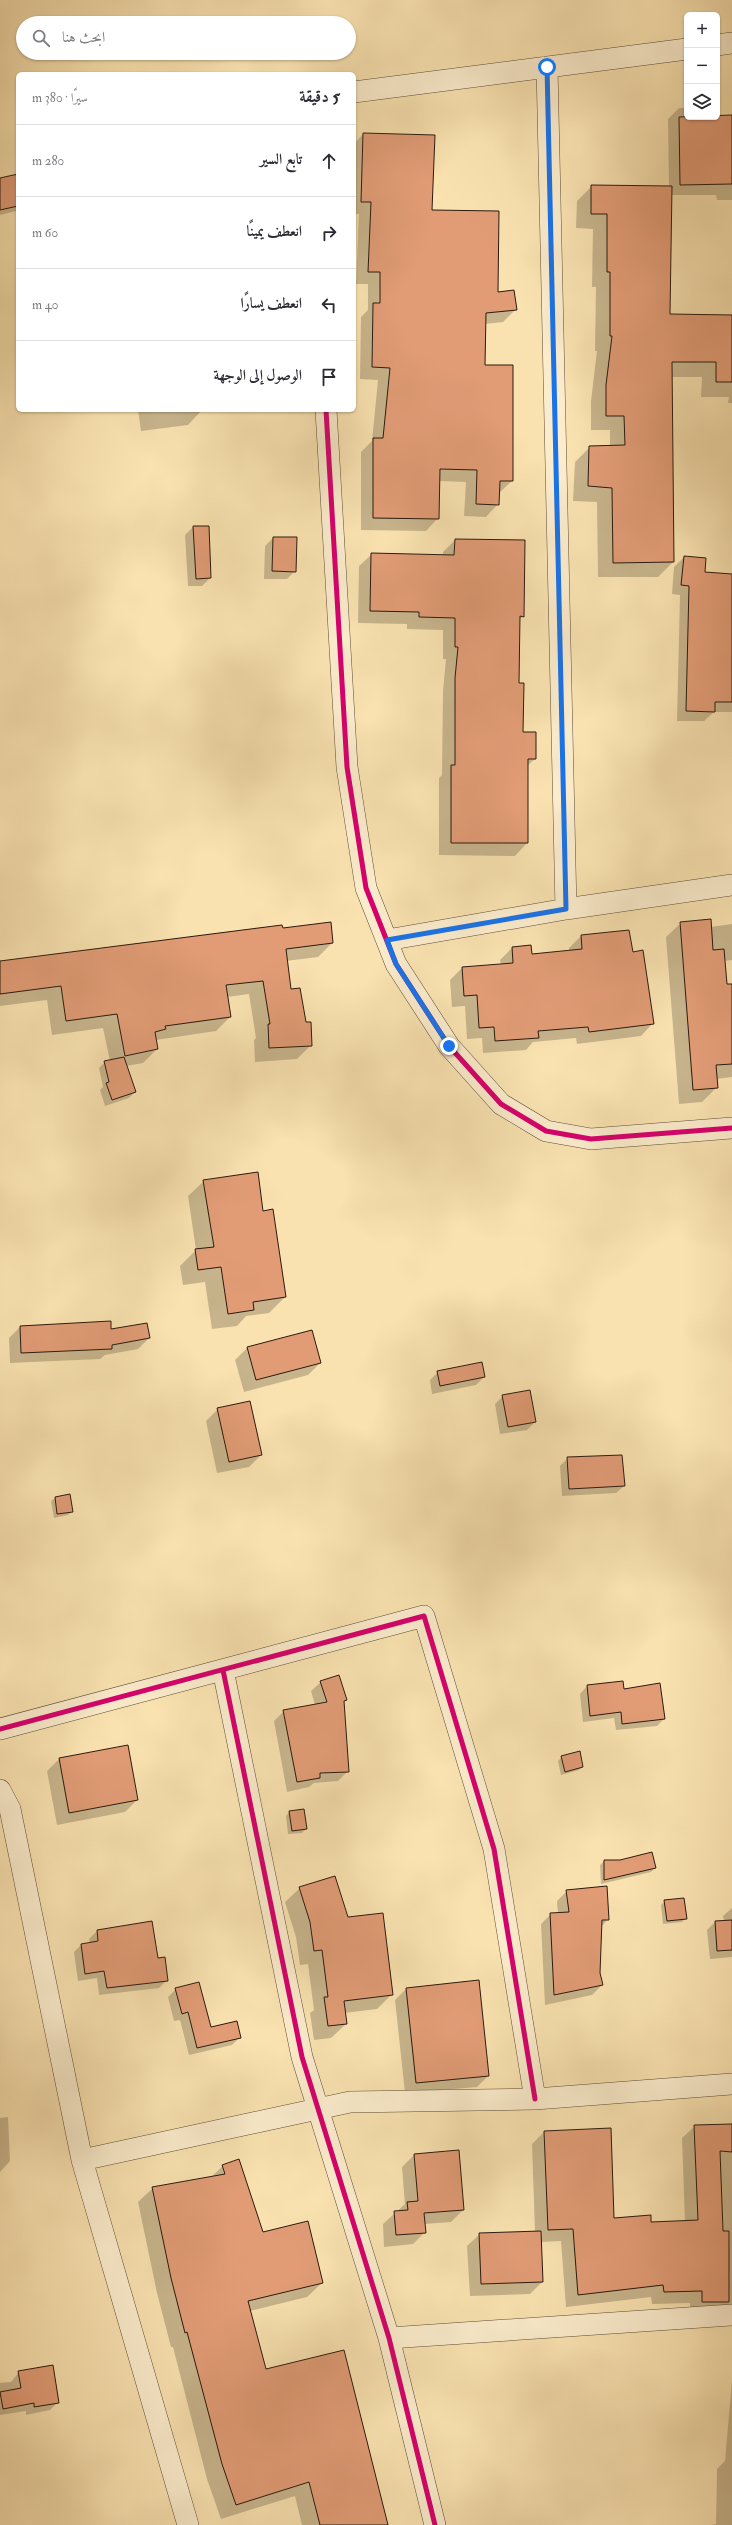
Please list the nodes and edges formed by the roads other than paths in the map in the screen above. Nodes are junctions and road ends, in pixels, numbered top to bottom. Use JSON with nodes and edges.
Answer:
{"nodes":[{"id":1,"x":732,"y":43,"type":"edge"},
{"id":2,"x":720,"y":45,"type":"edge"},
{"id":3,"x":684,"y":49,"type":"edge"},
{"id":4,"x":547,"y":67,"type":"junction"},
{"id":5,"x":356,"y":92,"type":"edge"},
{"id":6,"x":326,"y":412,"type":"edge"},
{"id":7,"x":732,"y":885,"type":"edge"},
{"id":8,"x":566,"y":909,"type":"junction"},
{"id":9,"x":387,"y":940,"type":"junction"},
{"id":10,"x":732,"y":1128,"type":"edge"},
{"id":11,"x":223,"y":1670,"type":"junction"},
{"id":12,"x":0,"y":1730,"type":"edge"},
{"id":13,"x":0,"y":1790,"type":"edge"},
{"id":14,"x":732,"y":2084,"type":"edge"},
{"id":15,"x":535,"y":2099,"type":"junction"},
{"id":16,"x":318,"y":2109,"type":"junction"},
{"id":17,"x":82,"y":2160,"type":"junction"},
{"id":18,"x":732,"y":2315,"type":"edge"},
{"id":19,"x":389,"y":2338,"type":"junction"},
{"id":20,"x":188,"y":2525,"type":"edge"},
{"id":21,"x":435,"y":2525,"type":"edge"}],
"edges":[{"from":1,"to":2,"type":"street"},
{"from":3,"to":4,"type":"street"},
{"from":4,"to":5,"type":"street"},
{"from":4,"to":8,"type":"street"},
{"from":6,"to":9,"type":"street"},
{"from":7,"to":8,"type":"street"},
{"from":8,"to":9,"type":"street"},
{"from":9,"to":10,"type":"street"},
{"from":11,"to":12,"type":"street"},
{"from":11,"to":15,"type":"street"},
{"from":11,"to":16,"type":"street"},
{"from":13,"to":17,"type":"street"},
{"from":14,"to":15,"type":"street"},
{"from":15,"to":16,"type":"street"},
{"from":16,"to":17,"type":"street"},
{"from":16,"to":19,"type":"street"},
{"from":17,"to":20,"type":"street"},
{"from":18,"to":19,"type":"street"},
{"from":19,"to":21,"type":"street"}]}
